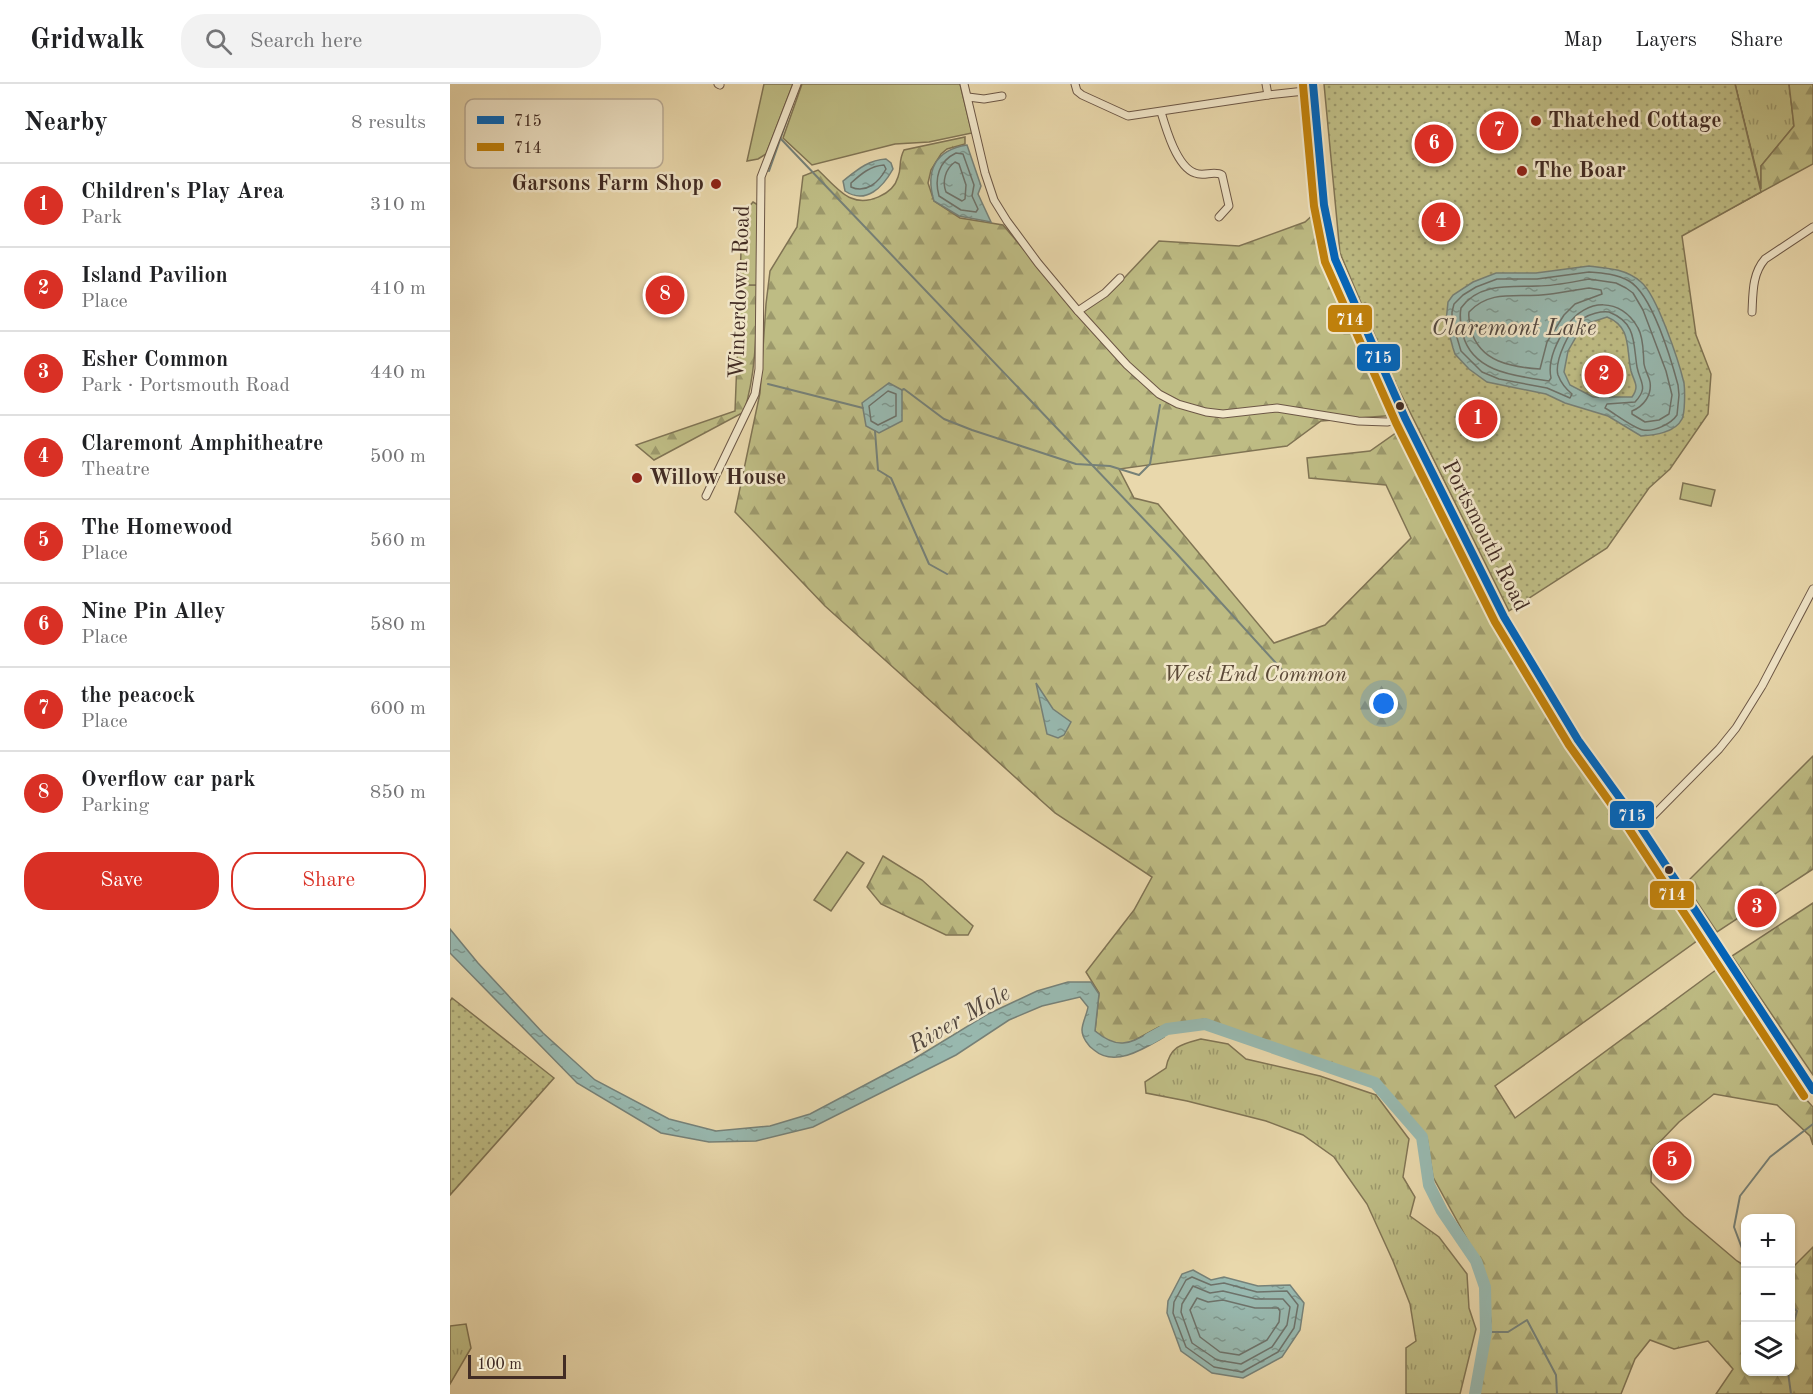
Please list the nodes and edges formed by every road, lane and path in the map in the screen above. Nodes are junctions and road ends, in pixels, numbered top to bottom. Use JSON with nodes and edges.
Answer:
{"nodes":[{"id":1,"x":796,"y":84,"type":"edge"},
{"id":2,"x":964,"y":84,"type":"edge"},
{"id":3,"x":1075,"y":84,"type":"edge"},
{"id":4,"x":1266,"y":84,"type":"edge"},
{"id":5,"x":1313,"y":87,"type":"edge"},
{"id":6,"x":1268,"y":95,"type":"junction"},
{"id":7,"x":1002,"y":96,"type":"dead end"},
{"id":8,"x":968,"y":97,"type":"junction"},
{"id":9,"x":1161,"y":112,"type":"junction"},
{"id":10,"x":1219,"y":217,"type":"dead end"},
{"id":11,"x":1813,"y":227,"type":"edge"},
{"id":12,"x":1120,"y":278,"type":"dead end"},
{"id":13,"x":1078,"y":311,"type":"junction"},
{"id":14,"x":1752,"y":312,"type":"dead end"},
{"id":15,"x":1405,"y":418,"type":"junction"},
{"id":16,"x":706,"y":496,"type":"dead end"},
{"id":17,"x":1813,"y":589,"type":"edge"},
{"id":18,"x":1641,"y":828,"type":"junction"},
{"id":19,"x":1813,"y":1090,"type":"edge"}],
"edges":[{"from":1,"to":16,"type":"street","name":"Winterdown Road"},
{"from":2,"to":8,"type":"street"},
{"from":3,"to":9,"type":"street"},
{"from":4,"to":6,"type":"street"},
{"from":5,"to":6,"type":"street"},
{"from":5,"to":15,"type":"main road","name":"Portsmouth Road"},
{"from":6,"to":9,"type":"street"},
{"from":7,"to":8,"type":"street"},
{"from":8,"to":13,"type":"street"},
{"from":9,"to":10,"type":"street"},
{"from":11,"to":14,"type":"street"},
{"from":12,"to":13,"type":"street"},
{"from":13,"to":15,"type":"street"},
{"from":15,"to":18,"type":"main road","name":"Portsmouth Road"},
{"from":17,"to":18,"type":"street"},
{"from":18,"to":19,"type":"main road","name":"Portsmouth Road"}]}
